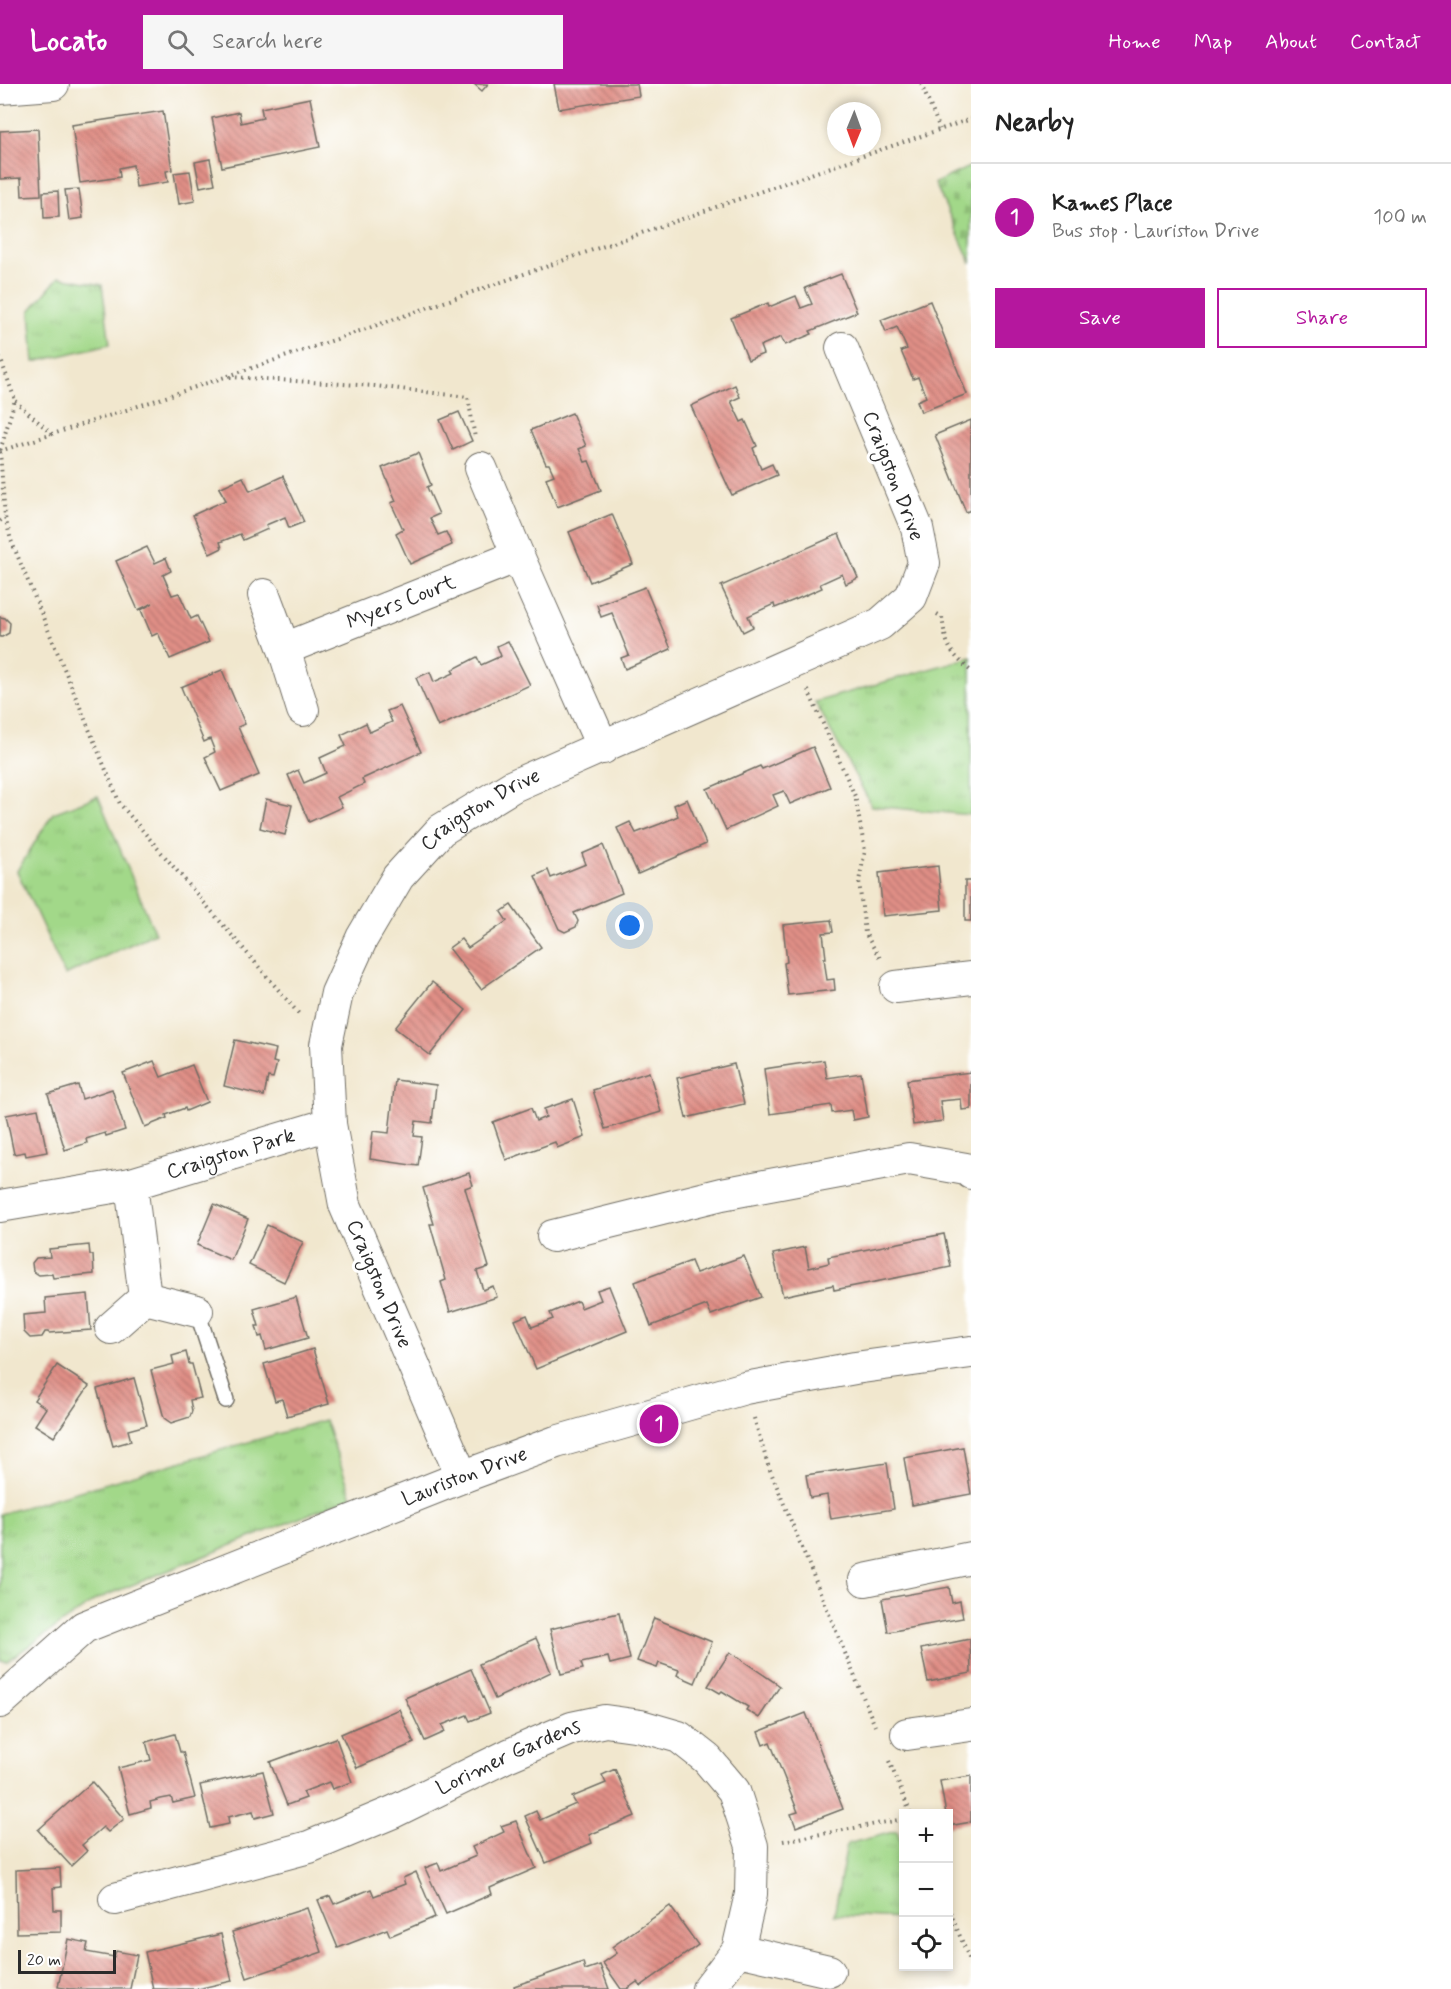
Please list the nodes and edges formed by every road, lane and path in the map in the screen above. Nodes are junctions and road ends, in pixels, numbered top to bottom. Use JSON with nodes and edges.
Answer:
{"nodes":[{"id":1,"x":53,"y":84,"type":"edge"},
{"id":2,"x":921,"y":84,"type":"edge"},
{"id":3,"x":0,"y":88,"type":"edge"},
{"id":4,"x":971,"y":119,"type":"edge"},
{"id":5,"x":940,"y":129,"type":"junction"},
{"id":6,"x":842,"y":348,"type":"dead end"},
{"id":7,"x":0,"y":357,"type":"edge"},
{"id":8,"x":228,"y":377,"type":"junction"},
{"id":9,"x":15,"y":400,"type":"junction"},
{"id":10,"x":53,"y":434,"type":"junction"},
{"id":11,"x":0,"y":451,"type":"edge"},
{"id":12,"x":481,"y":468,"type":"joint"},
{"id":13,"x":5,"y":517,"type":"junction"},
{"id":14,"x":0,"y":520,"type":"edge"},
{"id":15,"x":518,"y":556,"type":"junction"},
{"id":16,"x":264,"y":595,"type":"dead end"},
{"id":17,"x":911,"y":597,"type":"junction"},
{"id":18,"x":284,"y":649,"type":"junction"},
{"id":19,"x":796,"y":662,"type":"junction"},
{"id":20,"x":971,"y":671,"type":"edge"},
{"id":21,"x":303,"y":710,"type":"dead end"},
{"id":22,"x":603,"y":748,"type":"junction"},
{"id":23,"x":971,"y":978,"type":"edge"},
{"id":24,"x":896,"y":987,"type":"joint"},
{"id":25,"x":326,"y":1045,"type":"junction"},
{"id":26,"x":330,"y":1124,"type":"junction"},
{"id":27,"x":971,"y":1173,"type":"edge"},
{"id":28,"x":131,"y":1184,"type":"junction"},
{"id":29,"x":0,"y":1206,"type":"edge"},
{"id":30,"x":553,"y":1236,"type":"dead end"},
{"id":31,"x":145,"y":1298,"type":"junction"},
{"id":32,"x":197,"y":1311,"type":"joint"},
{"id":33,"x":111,"y":1328,"type":"dead end"},
{"id":34,"x":971,"y":1352,"type":"edge"},
{"id":35,"x":745,"y":1388,"type":"junction"},
{"id":36,"x":226,"y":1400,"type":"dead end"},
{"id":37,"x":462,"y":1477,"type":"junction"},
{"id":38,"x":971,"y":1558,"type":"edge"},
{"id":39,"x":865,"y":1580,"type":"dead end"},
{"id":40,"x":0,"y":1702,"type":"edge"},
{"id":41,"x":971,"y":1725,"type":"edge"},
{"id":42,"x":875,"y":1727,"type":"dead end"},
{"id":43,"x":907,"y":1734,"type":"dead end"},
{"id":44,"x":889,"y":1760,"type":"dead end"},
{"id":45,"x":909,"y":1809,"type":"edge"},
{"id":46,"x":899,"y":1820,"type":"edge"},
{"id":47,"x":752,"y":1846,"type":"junction"},
{"id":48,"x":115,"y":1899,"type":"dead end"},
{"id":49,"x":952,"y":1917,"type":"edge"},
{"id":50,"x":738,"y":1950,"type":"junction"},
{"id":51,"x":971,"y":1963,"type":"edge"},
{"id":52,"x":829,"y":1971,"type":"dead end"},
{"id":53,"x":708,"y":1989,"type":"edge"}],
"edges":[{"from":1,"to":3,"type":"street"},
{"from":2,"to":5,"type":"path"},
{"from":4,"to":5,"type":"path"},
{"from":5,"to":8,"type":"path"},
{"from":6,"to":17,"type":"street","name":"Craigston Drive"},
{"from":7,"to":9,"type":"path"},
{"from":8,"to":10,"type":"path"},
{"from":8,"to":12,"type":"path"},
{"from":9,"to":10,"type":"path"},
{"from":9,"to":11,"type":"path"},
{"from":10,"to":11,"type":"path"},
{"from":11,"to":13,"type":"path"},
{"from":12,"to":15,"type":"street"},
{"from":13,"to":14,"type":"path"},
{"from":13,"to":25,"type":"path"},
{"from":15,"to":18,"type":"street","name":"Myers Court"},
{"from":15,"to":22,"type":"street"},
{"from":16,"to":18,"type":"street"},
{"from":17,"to":19,"type":"street","name":"Craigston Drive"},
{"from":17,"to":20,"type":"path"},
{"from":18,"to":21,"type":"street"},
{"from":19,"to":22,"type":"street","name":"Craigston Drive"},
{"from":19,"to":24,"type":"path"},
{"from":22,"to":25,"type":"street","name":"Craigston Drive"},
{"from":23,"to":24,"type":"street"},
{"from":25,"to":26,"type":"street","name":"Craigston Drive"},
{"from":26,"to":28,"type":"street","name":"Craigston Park"},
{"from":26,"to":37,"type":"street","name":"Craigston Drive"},
{"from":27,"to":30,"type":"street"},
{"from":28,"to":29,"type":"street","name":"Craigston Park"},
{"from":28,"to":31,"type":"street"},
{"from":31,"to":32,"type":"street"},
{"from":31,"to":33,"type":"street"},
{"from":32,"to":36,"type":"lane"},
{"from":34,"to":35,"type":"street","name":"Lauriston Drive"},
{"from":35,"to":37,"type":"street","name":"Lauriston Drive"},
{"from":35,"to":42,"type":"path"},
{"from":37,"to":40,"type":"street","name":"Lauriston Drive"},
{"from":38,"to":39,"type":"street"},
{"from":41,"to":43,"type":"street"},
{"from":44,"to":45,"type":"path"},
{"from":46,"to":47,"type":"path"},
{"from":47,"to":48,"type":"street","name":"Lorimer Gardens"},
{"from":47,"to":50,"type":"street","name":"Lorimer Gardens"},
{"from":49,"to":51,"type":"path"},
{"from":50,"to":52,"type":"street"},
{"from":50,"to":53,"type":"street","name":"Lorimer Gardens"}]}
